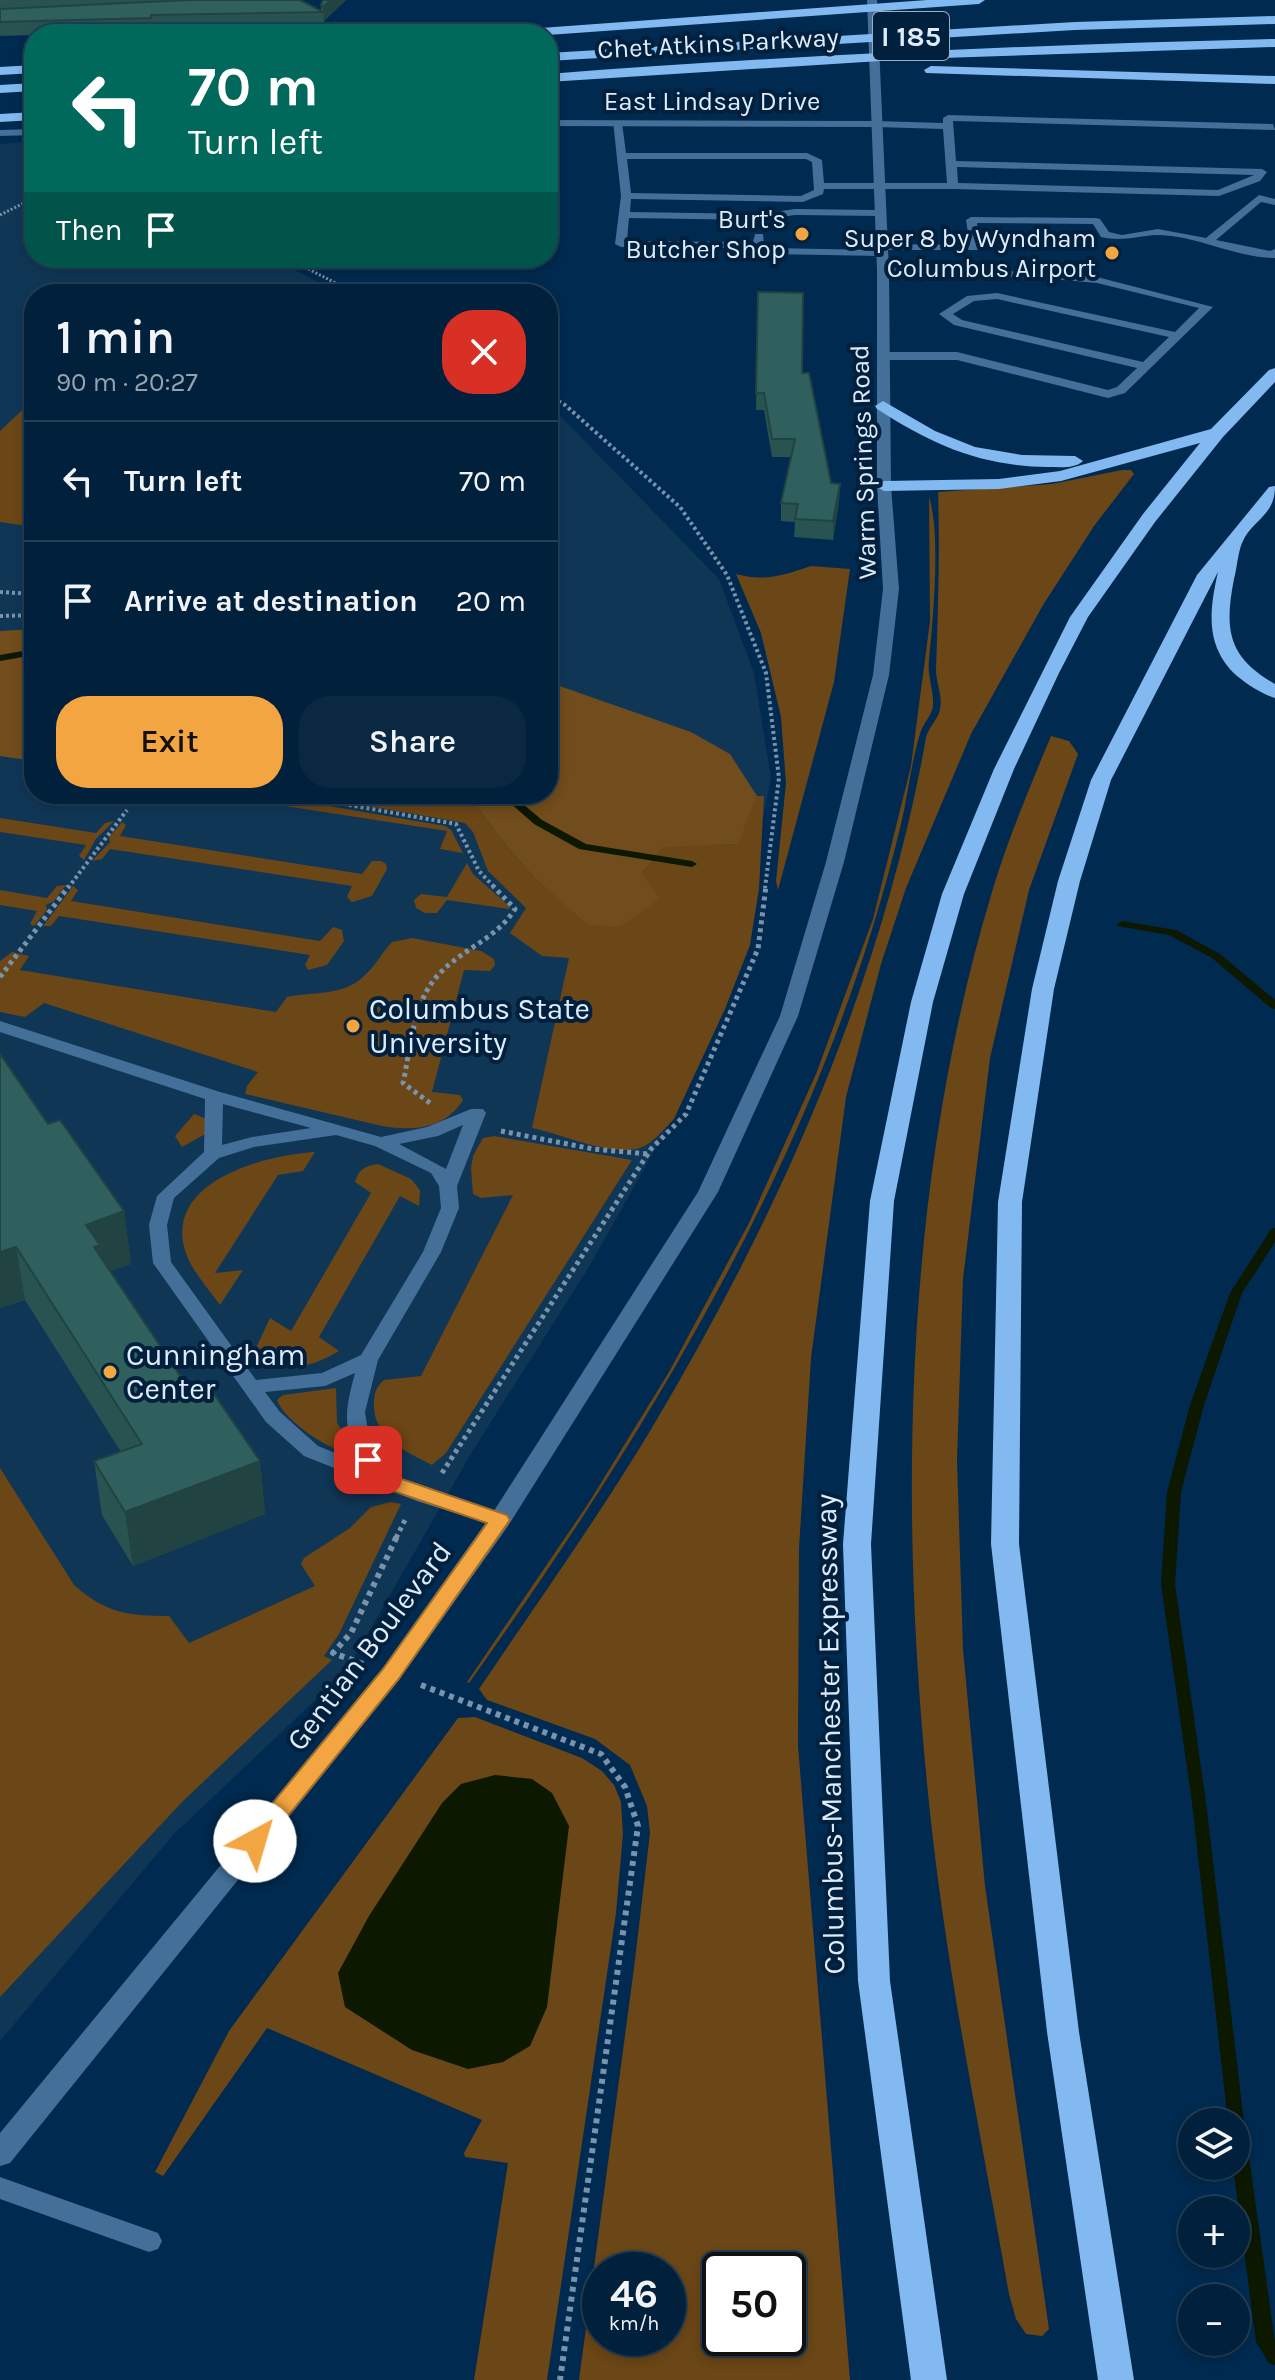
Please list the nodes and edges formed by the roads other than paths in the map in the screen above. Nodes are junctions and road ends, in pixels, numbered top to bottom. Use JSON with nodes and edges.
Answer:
{"nodes":[{"id":1,"x":872,"y":0,"type":"edge"},
{"id":2,"x":979,"y":0,"type":"edge"},
{"id":3,"x":1275,"y":20,"type":"edge"},
{"id":4,"x":558,"y":31,"type":"edge"},
{"id":5,"x":1275,"y":43,"type":"edge"},
{"id":6,"x":558,"y":56,"type":"edge"},
{"id":7,"x":692,"y":66,"type":"junction"},
{"id":8,"x":24,"y":70,"type":"edge"},
{"id":9,"x":0,"y":71,"type":"edge"},
{"id":10,"x":558,"y":77,"type":"edge"},
{"id":11,"x":1275,"y":80,"type":"edge"},
{"id":12,"x":24,"y":88,"type":"edge"},
{"id":13,"x":0,"y":89,"type":"edge"},
{"id":14,"x":24,"y":117,"type":"edge"},
{"id":15,"x":0,"y":118,"type":"edge"},
{"id":16,"x":876,"y":118,"type":"junction"},
{"id":17,"x":558,"y":123,"type":"edge"},
{"id":18,"x":617,"y":123,"type":"junction"},
{"id":19,"x":948,"y":126,"type":"junction"},
{"id":20,"x":1273,"y":127,"type":"edge"},
{"id":21,"x":24,"y":132,"type":"edge"},
{"id":22,"x":0,"y":133,"type":"edge"},
{"id":23,"x":621,"y":156,"type":"junction"},
{"id":24,"x":1089,"y":156,"type":"dead end"},
{"id":25,"x":1119,"y":157,"type":"dead end"},
{"id":26,"x":951,"y":164,"type":"junction"},
{"id":27,"x":1043,"y":166,"type":"junction"},
{"id":28,"x":1167,"y":168,"type":"junction"},
{"id":29,"x":1262,"y":172,"type":"junction"},
{"id":30,"x":1275,"y":172,"type":"edge"},
{"id":31,"x":819,"y":186,"type":"junction"},
{"id":32,"x":879,"y":186,"type":"junction"},
{"id":33,"x":953,"y":186,"type":"junction"},
{"id":34,"x":626,"y":196,"type":"junction"},
{"id":35,"x":1275,"y":202,"type":"edge"},
{"id":36,"x":880,"y":213,"type":"junction"},
{"id":37,"x":623,"y":215,"type":"junction"},
{"id":38,"x":734,"y":217,"type":"junction"},
{"id":39,"x":760,"y":217,"type":"junction"},
{"id":40,"x":1208,"y":242,"type":"junction"},
{"id":41,"x":732,"y":245,"type":"junction"},
{"id":42,"x":758,"y":245,"type":"junction"},
{"id":43,"x":881,"y":250,"type":"junction"},
{"id":44,"x":1275,"y":252,"type":"edge"},
{"id":45,"x":883,"y":271,"type":"junction"},
{"id":46,"x":1178,"y":336,"type":"junction"},
{"id":47,"x":883,"y":356,"type":"junction"},
{"id":48,"x":1146,"y":366,"type":"junction"},
{"id":49,"x":1275,"y":373,"type":"edge"},
{"id":50,"x":883,"y":406,"type":"junction"},
{"id":51,"x":1217,"y":433,"type":"junction"},
{"id":52,"x":1126,"y":458,"type":"junction"},
{"id":53,"x":884,"y":486,"type":"junction"},
{"id":54,"x":1275,"y":491,"type":"edge"},
{"id":55,"x":1235,"y":540,"type":"junction"},
{"id":56,"x":1275,"y":692,"type":"edge"},
{"id":57,"x":819,"y":914,"type":"joint"},
{"id":58,"x":0,"y":1026,"type":"edge"},
{"id":59,"x":214,"y":1096,"type":"junction"},
{"id":60,"x":342,"y":1130,"type":"junction"},
{"id":61,"x":381,"y":1142,"type":"junction"},
{"id":62,"x":213,"y":1154,"type":"junction"},
{"id":63,"x":448,"y":1186,"type":"junction"},
{"id":64,"x":368,"y":1360,"type":"junction"},
{"id":65,"x":252,"y":1387,"type":"junction"},
{"id":66,"x":377,"y":1478,"type":"junction"},
{"id":67,"x":500,"y":1520,"type":"junction"},
{"id":68,"x":0,"y":2154,"type":"edge"},
{"id":69,"x":0,"y":2188,"type":"edge"},
{"id":70,"x":149,"y":2241,"type":"dead end"},
{"id":71,"x":929,"y":2380,"type":"edge"},
{"id":72,"x":1116,"y":2380,"type":"edge"}],
"edges":[{"from":1,"to":16,"type":"main road","name":"Warm Springs Road"},
{"from":2,"to":4,"type":"highway"},
{"from":3,"to":6,"type":"highway","name":"Chet Atkins Parkway","number":"I 185"},
{"from":5,"to":7,"type":"highway","name":"Chet Atkins Parkway","number":"I 185"},
{"from":7,"to":10,"type":"highway","name":"Chet Atkins Parkway","number":"I 185"},
{"from":7,"to":11,"type":"highway"},
{"from":8,"to":9,"type":"highway"},
{"from":12,"to":13,"type":"highway"},
{"from":14,"to":15,"type":"highway"},
{"from":16,"to":18,"type":"main road","name":"East Lindsay Drive"},
{"from":16,"to":19,"type":"lane"},
{"from":16,"to":32,"type":"main road","name":"Warm Springs Road"},
{"from":17,"to":18,"type":"main road","name":"East Lindsay Drive"},
{"from":18,"to":23,"type":"lane"},
{"from":19,"to":20,"type":"lane"},
{"from":19,"to":26,"type":"lane"},
{"from":21,"to":22,"type":"main road"},
{"from":23,"to":31,"type":"lane"},
{"from":23,"to":34,"type":"lane"},
{"from":24,"to":27,"type":"lane"},
{"from":25,"to":28,"type":"lane"},
{"from":26,"to":27,"type":"lane"},
{"from":26,"to":33,"type":"lane"},
{"from":27,"to":28,"type":"lane"},
{"from":28,"to":29,"type":"lane"},
{"from":29,"to":30,"type":"lane"},
{"from":29,"to":33,"type":"lane"},
{"from":31,"to":32,"type":"lane"},
{"from":31,"to":34,"type":"lane"},
{"from":32,"to":33,"type":"lane"},
{"from":32,"to":36,"type":"main road","name":"Warm Springs Road"},
{"from":34,"to":37,"type":"lane"},
{"from":35,"to":40,"type":"lane"},
{"from":36,"to":39,"type":"lane"},
{"from":36,"to":43,"type":"main road","name":"Warm Springs Road"},
{"from":37,"to":38,"type":"lane"},
{"from":37,"to":41,"type":"lane"},
{"from":38,"to":39,"type":"lane"},
{"from":38,"to":41,"type":"lane"},
{"from":39,"to":42,"type":"lane"},
{"from":40,"to":43,"type":"lane"},
{"from":40,"to":44,"type":"lane"},
{"from":41,"to":42,"type":"lane"},
{"from":42,"to":43,"type":"lane"},
{"from":43,"to":45,"type":"main road","name":"Warm Springs Road"},
{"from":45,"to":46,"type":"lane"},
{"from":45,"to":47,"type":"main road","name":"Warm Springs Road"},
{"from":46,"to":48,"type":"lane"},
{"from":46,"to":48,"type":"lane"},
{"from":47,"to":48,"type":"lane"},
{"from":47,"to":50,"type":"main road","name":"Warm Springs Road"},
{"from":49,"to":51,"type":"highway","name":"Columbus-Manchester Expressway"},
{"from":50,"to":52,"type":"highway"},
{"from":50,"to":53,"type":"main road","name":"Warm Springs Road"},
{"from":51,"to":52,"type":"highway"},
{"from":51,"to":71,"type":"highway","name":"Columbus-Manchester Expressway"},
{"from":52,"to":53,"type":"highway"},
{"from":53,"to":57,"type":"main road","name":"Warm Springs Road"},
{"from":54,"to":55,"type":"highway"},
{"from":55,"to":56,"type":"highway"},
{"from":55,"to":72,"type":"highway"},
{"from":57,"to":67,"type":"main road","name":"Gentian Boulevard"},
{"from":58,"to":59,"type":"lane"},
{"from":59,"to":60,"type":"lane"},
{"from":59,"to":62,"type":"lane"},
{"from":60,"to":61,"type":"lane"},
{"from":60,"to":62,"type":"lane"},
{"from":61,"to":63,"type":"lane"},
{"from":61,"to":63,"type":"lane"},
{"from":62,"to":65,"type":"lane"},
{"from":63,"to":64,"type":"lane"},
{"from":64,"to":65,"type":"lane"},
{"from":64,"to":66,"type":"lane"},
{"from":65,"to":66,"type":"lane"},
{"from":66,"to":67,"type":"lane"},
{"from":67,"to":68,"type":"main road","name":"Gentian Boulevard"},
{"from":69,"to":70,"type":"lane"}]}
